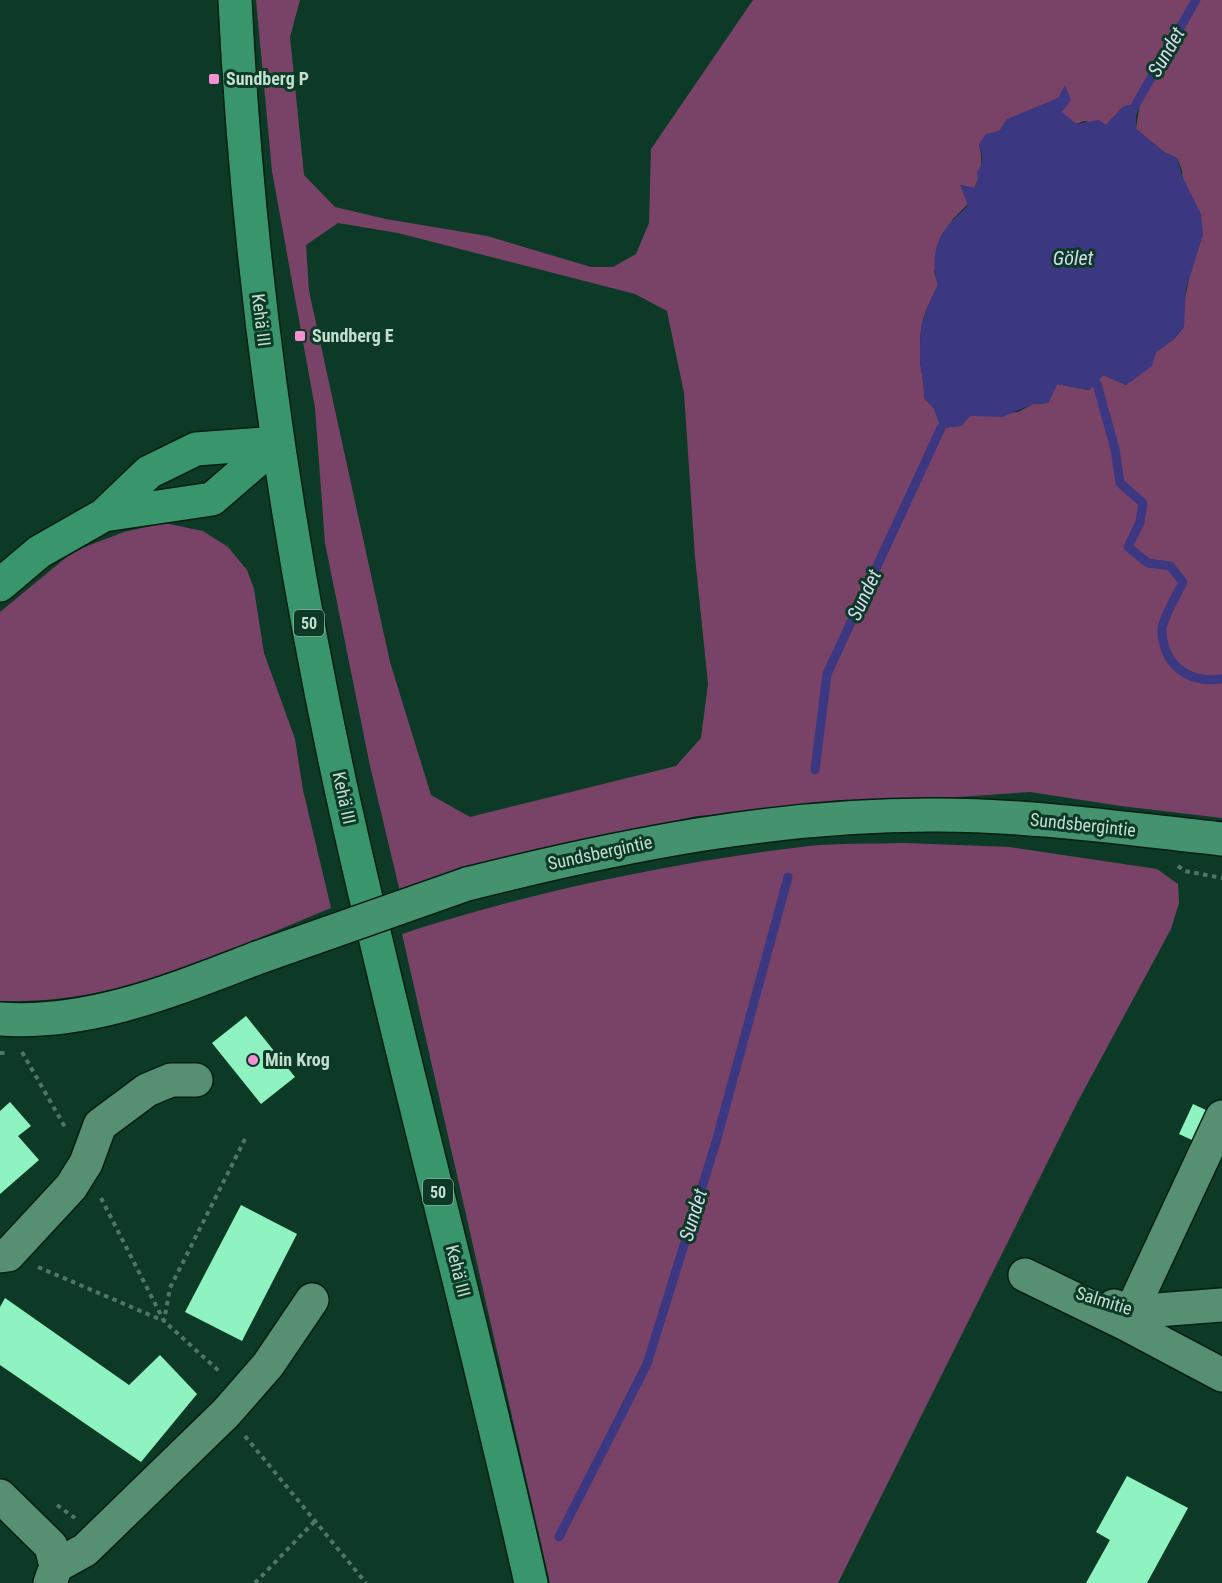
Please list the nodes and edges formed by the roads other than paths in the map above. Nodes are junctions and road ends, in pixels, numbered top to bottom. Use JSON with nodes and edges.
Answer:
{"nodes":[{"id":1,"x":235,"y":0,"type":"edge"},
{"id":2,"x":277,"y":443,"type":"junction"},
{"id":3,"x":104,"y":515,"type":"junction"},
{"id":4,"x":0,"y":585,"type":"edge"},
{"id":5,"x":1222,"y":839,"type":"edge"},
{"id":6,"x":0,"y":1019,"type":"edge"},
{"id":7,"x":196,"y":1080,"type":"dead end"},
{"id":8,"x":1222,"y":1118,"type":"edge"},
{"id":9,"x":4,"y":1255,"type":"edge"},
{"id":10,"x":312,"y":1300,"type":"dead end"},
{"id":11,"x":1222,"y":1305,"type":"edge"},
{"id":12,"x":1131,"y":1312,"type":"junction"},
{"id":13,"x":1222,"y":1375,"type":"edge"},
{"id":14,"x":0,"y":1496,"type":"edge"},
{"id":15,"x":53,"y":1574,"type":"edge"},
{"id":16,"x":531,"y":1583,"type":"edge"}],
"edges":[{"from":1,"to":2,"type":"highway","name":"Kehä III","number":"50"},
{"from":2,"to":3,"type":"highway"},
{"from":2,"to":3,"type":"highway"},
{"from":2,"to":16,"type":"highway","name":"Kehä III","number":"50"},
{"from":3,"to":4,"type":"highway"},
{"from":5,"to":6,"type":"main road","name":"Sundsbergintie","bridge":true},
{"from":7,"to":9,"type":"street"},
{"from":8,"to":12,"type":"street"},
{"from":10,"to":15,"type":"street"},
{"from":11,"to":12,"type":"street","name":"Salmitie"},
{"from":12,"to":13,"type":"street","name":"Salmitie"},
{"from":14,"to":15,"type":"street"}]}
